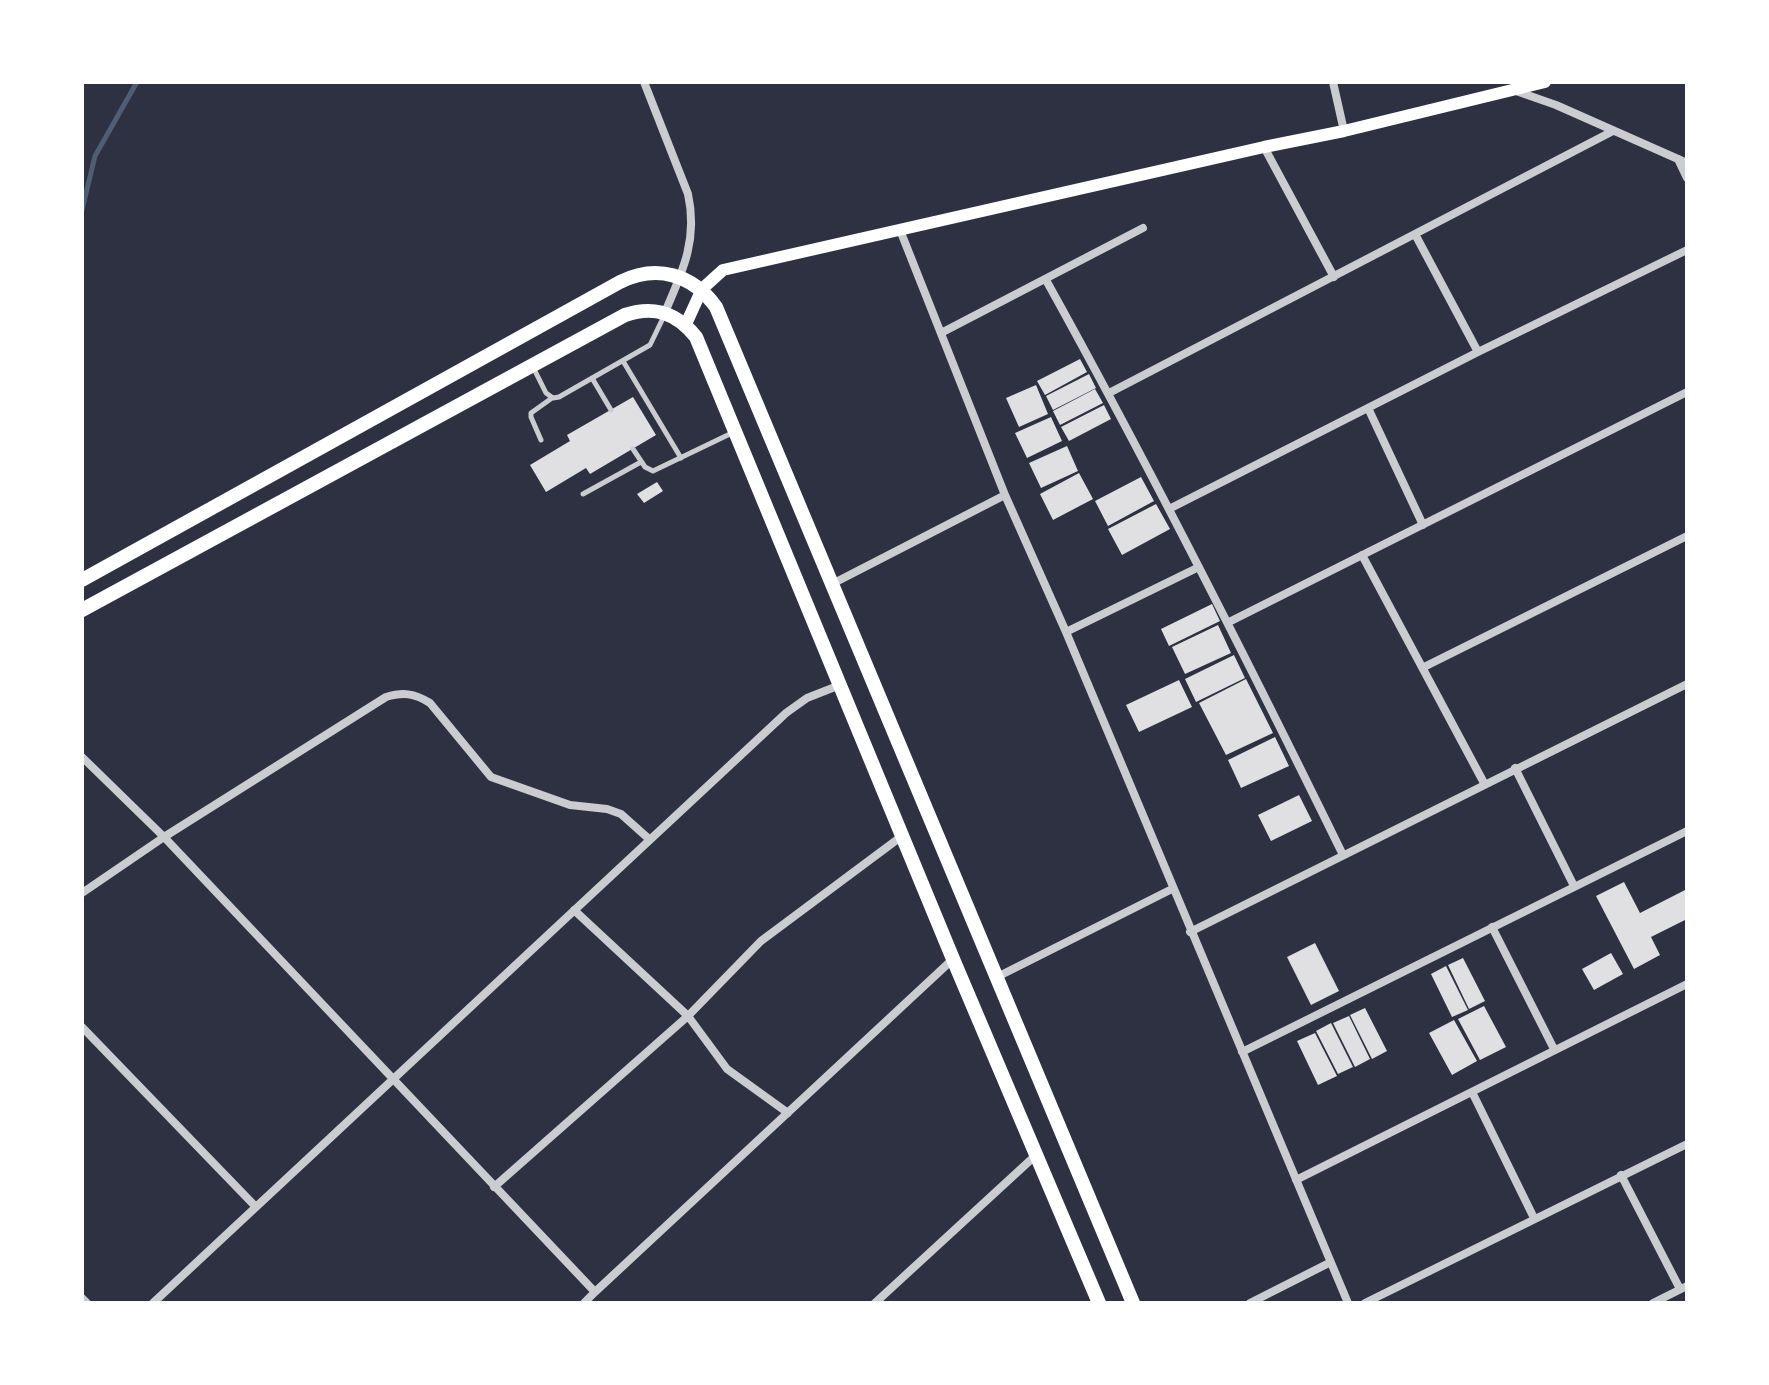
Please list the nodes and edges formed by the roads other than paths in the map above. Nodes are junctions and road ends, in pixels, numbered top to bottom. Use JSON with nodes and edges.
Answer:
{"nodes":[{"id":1,"x":644,"y":82,"type":"edge"},
{"id":2,"x":1333,"y":82,"type":"edge"},
{"id":3,"x":1545,"y":82,"type":"edge"},
{"id":4,"x":1512,"y":89,"type":"junction"},
{"id":5,"x":1344,"y":131,"type":"junction"},
{"id":6,"x":1613,"y":131,"type":"junction"},
{"id":7,"x":1264,"y":147,"type":"junction"},
{"id":8,"x":1683,"y":161,"type":"edge"},
{"id":9,"x":1687,"y":178,"type":"edge"},
{"id":10,"x":1143,"y":228,"type":"dead end"},
{"id":11,"x":900,"y":230,"type":"junction"},
{"id":12,"x":1416,"y":236,"type":"junction"},
{"id":13,"x":1687,"y":250,"type":"edge"},
{"id":14,"x":681,"y":277,"type":"junction"},
{"id":15,"x":1334,"y":277,"type":"junction"},
{"id":16,"x":1046,"y":280,"type":"junction"},
{"id":17,"x":702,"y":289,"type":"junction"},
{"id":18,"x":665,"y":312,"type":"junction"},
{"id":19,"x":686,"y":324,"type":"junction"},
{"id":20,"x":941,"y":333,"type":"junction"},
{"id":21,"x":1478,"y":352,"type":"junction"},
{"id":22,"x":623,"y":361,"type":"junction"},
{"id":23,"x":533,"y":366,"type":"junction"},
{"id":24,"x":592,"y":378,"type":"junction"},
{"id":25,"x":1687,"y":392,"type":"edge"},
{"id":26,"x":1109,"y":393,"type":"junction"},
{"id":27,"x":553,"y":398,"type":"junction"},
{"id":28,"x":1368,"y":408,"type":"junction"},
{"id":29,"x":611,"y":410,"type":"dead end"},
{"id":30,"x":735,"y":432,"type":"junction"},
{"id":31,"x":541,"y":440,"type":"dead end"},
{"id":32,"x":633,"y":449,"type":"dead end"},
{"id":33,"x":681,"y":458,"type":"junction"},
{"id":34,"x":641,"y":462,"type":"junction"},
{"id":35,"x":583,"y":494,"type":"dead end"},
{"id":36,"x":1005,"y":495,"type":"junction"},
{"id":37,"x":1169,"y":509,"type":"junction"},
{"id":38,"x":1423,"y":525,"type":"junction"},
{"id":39,"x":1687,"y":536,"type":"edge"},
{"id":40,"x":1362,"y":555,"type":"junction"},
{"id":41,"x":1199,"y":567,"type":"junction"},
{"id":42,"x":82,"y":580,"type":"edge"},
{"id":43,"x":832,"y":584,"type":"junction"},
{"id":44,"x":82,"y":610,"type":"edge"},
{"id":45,"x":1229,"y":622,"type":"junction"},
{"id":46,"x":1066,"y":632,"type":"junction"},
{"id":47,"x":1424,"y":667,"type":"junction"},
{"id":48,"x":1687,"y":684,"type":"edge"},
{"id":49,"x":841,"y":685,"type":"junction"},
{"id":50,"x":82,"y":757,"type":"edge"},
{"id":51,"x":1515,"y":768,"type":"junction"},
{"id":52,"x":1484,"y":783,"type":"junction"},
{"id":53,"x":1687,"y":831,"type":"edge"},
{"id":54,"x":903,"y":835,"type":"junction"},
{"id":55,"x":164,"y":837,"type":"junction"},
{"id":56,"x":649,"y":839,"type":"junction"},
{"id":57,"x":1343,"y":855,"type":"junction"},
{"id":58,"x":1574,"y":886,"type":"junction"},
{"id":59,"x":1172,"y":889,"type":"junction"},
{"id":60,"x":82,"y":893,"type":"edge"},
{"id":61,"x":574,"y":910,"type":"junction"},
{"id":62,"x":1492,"y":927,"type":"junction"},
{"id":63,"x":1190,"y":932,"type":"junction"},
{"id":64,"x":953,"y":959,"type":"junction"},
{"id":65,"x":997,"y":977,"type":"junction"},
{"id":66,"x":1687,"y":984,"type":"edge"},
{"id":67,"x":688,"y":1016,"type":"junction"},
{"id":68,"x":82,"y":1027,"type":"edge"},
{"id":69,"x":1554,"y":1049,"type":"junction"},
{"id":70,"x":1242,"y":1052,"type":"junction"},
{"id":71,"x":393,"y":1081,"type":"junction"},
{"id":72,"x":1472,"y":1092,"type":"junction"},
{"id":73,"x":788,"y":1113,"type":"junction"},
{"id":74,"x":1687,"y":1144,"type":"edge"},
{"id":75,"x":1036,"y":1155,"type":"junction"},
{"id":76,"x":1621,"y":1175,"type":"junction"},
{"id":77,"x":1296,"y":1180,"type":"junction"},
{"id":78,"x":494,"y":1187,"type":"junction"},
{"id":79,"x":255,"y":1206,"type":"junction"},
{"id":80,"x":1534,"y":1218,"type":"junction"},
{"id":81,"x":1329,"y":1263,"type":"junction"},
{"id":82,"x":1683,"y":1288,"type":"edge"},
{"id":83,"x":595,"y":1292,"type":"junction"},
{"id":84,"x":82,"y":1298,"type":"edge"},
{"id":85,"x":87,"y":1303,"type":"edge"},
{"id":86,"x":153,"y":1303,"type":"edge"},
{"id":87,"x":584,"y":1303,"type":"edge"},
{"id":88,"x":875,"y":1303,"type":"edge"},
{"id":89,"x":1099,"y":1303,"type":"edge"},
{"id":90,"x":1133,"y":1303,"type":"edge"},
{"id":91,"x":1250,"y":1303,"type":"edge"},
{"id":92,"x":1348,"y":1303,"type":"edge"},
{"id":93,"x":1365,"y":1303,"type":"edge"},
{"id":94,"x":1653,"y":1303,"type":"edge"}],
"edges":[{"from":1,"to":14,"type":"street"},
{"from":2,"to":5,"type":"street"},
{"from":3,"to":4,"type":"main road"},
{"from":4,"to":5,"type":"main road"},
{"from":4,"to":6,"type":"street"},
{"from":5,"to":7,"type":"main road"},
{"from":6,"to":8,"type":"street"},
{"from":6,"to":12,"type":"street"},
{"from":7,"to":11,"type":"main road"},
{"from":7,"to":15,"type":"street"},
{"from":8,"to":9,"type":"street"},
{"from":10,"to":16,"type":"street"},
{"from":11,"to":17,"type":"main road"},
{"from":11,"to":20,"type":"street"},
{"from":12,"to":15,"type":"street"},
{"from":12,"to":21,"type":"street"},
{"from":13,"to":21,"type":"street"},
{"from":14,"to":17,"type":"main road"},
{"from":14,"to":18,"type":"street"},
{"from":14,"to":42,"type":"main road"},
{"from":15,"to":26,"type":"street"},
{"from":16,"to":20,"type":"street"},
{"from":16,"to":26,"type":"street"},
{"from":17,"to":19,"type":"main road"},
{"from":17,"to":43,"type":"main road"},
{"from":18,"to":19,"type":"main road"},
{"from":18,"to":22,"type":"lane"},
{"from":18,"to":23,"type":"main road"},
{"from":19,"to":30,"type":"main road"},
{"from":20,"to":36,"type":"street"},
{"from":21,"to":28,"type":"street"},
{"from":22,"to":24,"type":"lane"},
{"from":22,"to":33,"type":"lane"},
{"from":23,"to":27,"type":"lane"},
{"from":23,"to":44,"type":"main road"},
{"from":24,"to":27,"type":"lane"},
{"from":24,"to":29,"type":"lane"},
{"from":25,"to":38,"type":"street"},
{"from":26,"to":37,"type":"street"},
{"from":27,"to":31,"type":"lane"},
{"from":28,"to":37,"type":"street"},
{"from":28,"to":38,"type":"street"},
{"from":30,"to":33,"type":"lane"},
{"from":30,"to":49,"type":"main road"},
{"from":32,"to":34,"type":"lane"},
{"from":33,"to":34,"type":"lane"},
{"from":34,"to":35,"type":"lane"},
{"from":36,"to":43,"type":"street"},
{"from":36,"to":46,"type":"street"},
{"from":37,"to":41,"type":"street"},
{"from":38,"to":40,"type":"street"},
{"from":39,"to":47,"type":"street"},
{"from":40,"to":45,"type":"street"},
{"from":40,"to":47,"type":"street"},
{"from":41,"to":45,"type":"street"},
{"from":41,"to":46,"type":"street"},
{"from":43,"to":65,"type":"main road"},
{"from":45,"to":57,"type":"street"},
{"from":46,"to":59,"type":"street"},
{"from":47,"to":52,"type":"street"},
{"from":48,"to":51,"type":"street"},
{"from":49,"to":54,"type":"main road"},
{"from":49,"to":56,"type":"street"},
{"from":50,"to":55,"type":"street"},
{"from":51,"to":52,"type":"street"},
{"from":51,"to":58,"type":"street"},
{"from":52,"to":57,"type":"street"},
{"from":53,"to":58,"type":"street"},
{"from":54,"to":64,"type":"main road"},
{"from":54,"to":67,"type":"street"},
{"from":55,"to":56,"type":"street"},
{"from":55,"to":60,"type":"street"},
{"from":55,"to":71,"type":"street"},
{"from":56,"to":61,"type":"street"},
{"from":57,"to":63,"type":"street"},
{"from":58,"to":62,"type":"street"},
{"from":59,"to":63,"type":"street"},
{"from":59,"to":65,"type":"street"},
{"from":61,"to":67,"type":"street"},
{"from":61,"to":71,"type":"street"},
{"from":62,"to":69,"type":"street"},
{"from":62,"to":70,"type":"street"},
{"from":63,"to":70,"type":"street"},
{"from":64,"to":73,"type":"street"},
{"from":64,"to":75,"type":"main road"},
{"from":65,"to":90,"type":"main road"},
{"from":66,"to":69,"type":"street"},
{"from":67,"to":73,"type":"street"},
{"from":67,"to":78,"type":"street"},
{"from":68,"to":79,"type":"street"},
{"from":69,"to":72,"type":"street"},
{"from":70,"to":77,"type":"street"},
{"from":71,"to":78,"type":"street"},
{"from":71,"to":79,"type":"street"},
{"from":72,"to":77,"type":"street"},
{"from":72,"to":80,"type":"street"},
{"from":73,"to":83,"type":"street"},
{"from":74,"to":76,"type":"street"},
{"from":75,"to":88,"type":"street"},
{"from":75,"to":89,"type":"main road"},
{"from":76,"to":80,"type":"street"},
{"from":76,"to":82,"type":"street"},
{"from":77,"to":81,"type":"street"},
{"from":78,"to":83,"type":"street"},
{"from":79,"to":86,"type":"street"},
{"from":80,"to":93,"type":"street"},
{"from":81,"to":91,"type":"street"},
{"from":81,"to":92,"type":"street"},
{"from":82,"to":94,"type":"street"},
{"from":83,"to":87,"type":"street"},
{"from":84,"to":85,"type":"street"}]}
